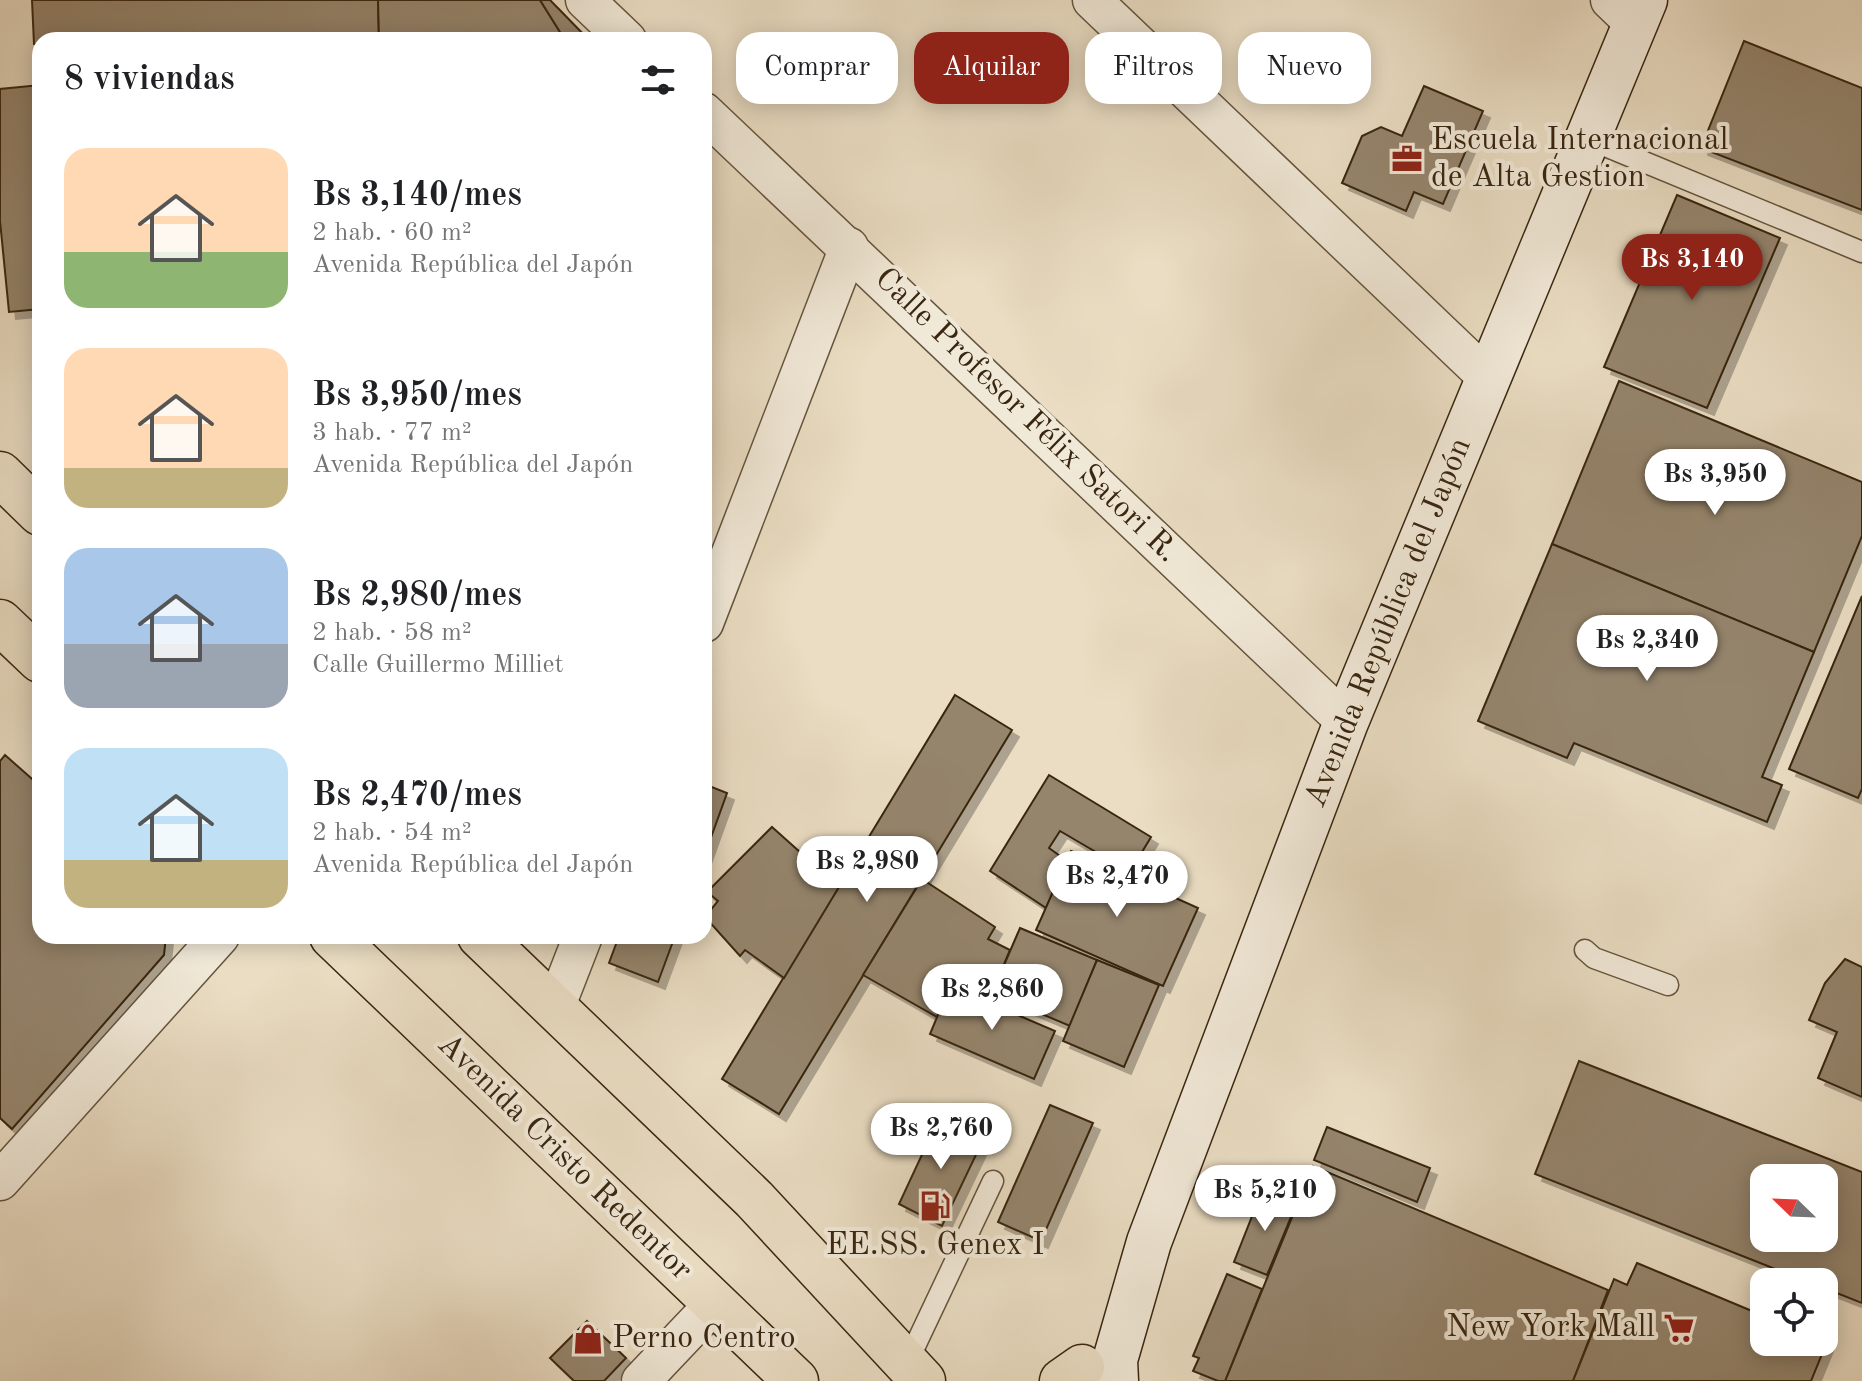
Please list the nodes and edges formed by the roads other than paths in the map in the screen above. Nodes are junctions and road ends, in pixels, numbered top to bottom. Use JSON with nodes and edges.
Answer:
{"nodes":[{"id":1,"x":585,"y":0,"type":"edge"},
{"id":2,"x":1092,"y":0,"type":"edge"},
{"id":3,"x":1630,"y":8,"type":"edge"},
{"id":4,"x":619,"y":32,"type":"edge"},
{"id":5,"x":712,"y":119,"type":"edge"},
{"id":6,"x":1586,"y":138,"type":"junction"},
{"id":7,"x":849,"y":247,"type":"junction"},
{"id":8,"x":1862,"y":252,"type":"edge"},
{"id":9,"x":1489,"y":379,"type":"junction"},
{"id":10,"x":0,"y":474,"type":"edge"},
{"id":11,"x":32,"y":505,"type":"edge"},
{"id":12,"x":712,"y":602,"type":"edge"},
{"id":13,"x":0,"y":622,"type":"edge"},
{"id":14,"x":32,"y":652,"type":"edge"},
{"id":15,"x":1346,"y":722,"type":"junction"},
{"id":16,"x":213,"y":944,"type":"edge"},
{"id":17,"x":340,"y":944,"type":"edge"},
{"id":18,"x":488,"y":944,"type":"edge"},
{"id":19,"x":580,"y":944,"type":"edge"},
{"id":20,"x":1585,"y":950,"type":"dead end"},
{"id":21,"x":1668,"y":985,"type":"dead end"},
{"id":22,"x":555,"y":1008,"type":"junction"},
{"id":23,"x":0,"y":1181,"type":"edge"},
{"id":24,"x":993,"y":1181,"type":"dead end"},
{"id":25,"x":715,"y":1303,"type":"junction"},
{"id":26,"x":920,"y":1377,"type":"edge"},
{"id":27,"x":1084,"y":1378,"type":"edge"},
{"id":28,"x":641,"y":1381,"type":"edge"},
{"id":29,"x":796,"y":1381,"type":"edge"}],
"edges":[{"from":1,"to":4,"type":"street"},
{"from":2,"to":9,"type":"street"},
{"from":3,"to":6,"type":"street","name":"Avenida República del Japón"},
{"from":5,"to":7,"type":"street","name":"Calle Profesor Félix Satori R."},
{"from":6,"to":8,"type":"lane"},
{"from":6,"to":9,"type":"street","name":"Avenida República del Japón"},
{"from":7,"to":12,"type":"street"},
{"from":7,"to":15,"type":"street","name":"Calle Profesor Félix Satori R."},
{"from":9,"to":15,"type":"street","name":"Avenida República del Japón"},
{"from":10,"to":11,"type":"main road"},
{"from":13,"to":14,"type":"main road"},
{"from":15,"to":27,"type":"street","name":"Avenida República del Japón"},
{"from":16,"to":23,"type":"street"},
{"from":17,"to":25,"type":"main road","name":"Avenida Cristo Redentor"},
{"from":18,"to":22,"type":"main road"},
{"from":19,"to":22,"type":"street"},
{"from":20,"to":21,"type":"lane"},
{"from":22,"to":26,"type":"main road"},
{"from":24,"to":26,"type":"lane"},
{"from":25,"to":28,"type":"street"},
{"from":25,"to":29,"type":"main road","name":"Avenida Cristo Redentor"}]}
